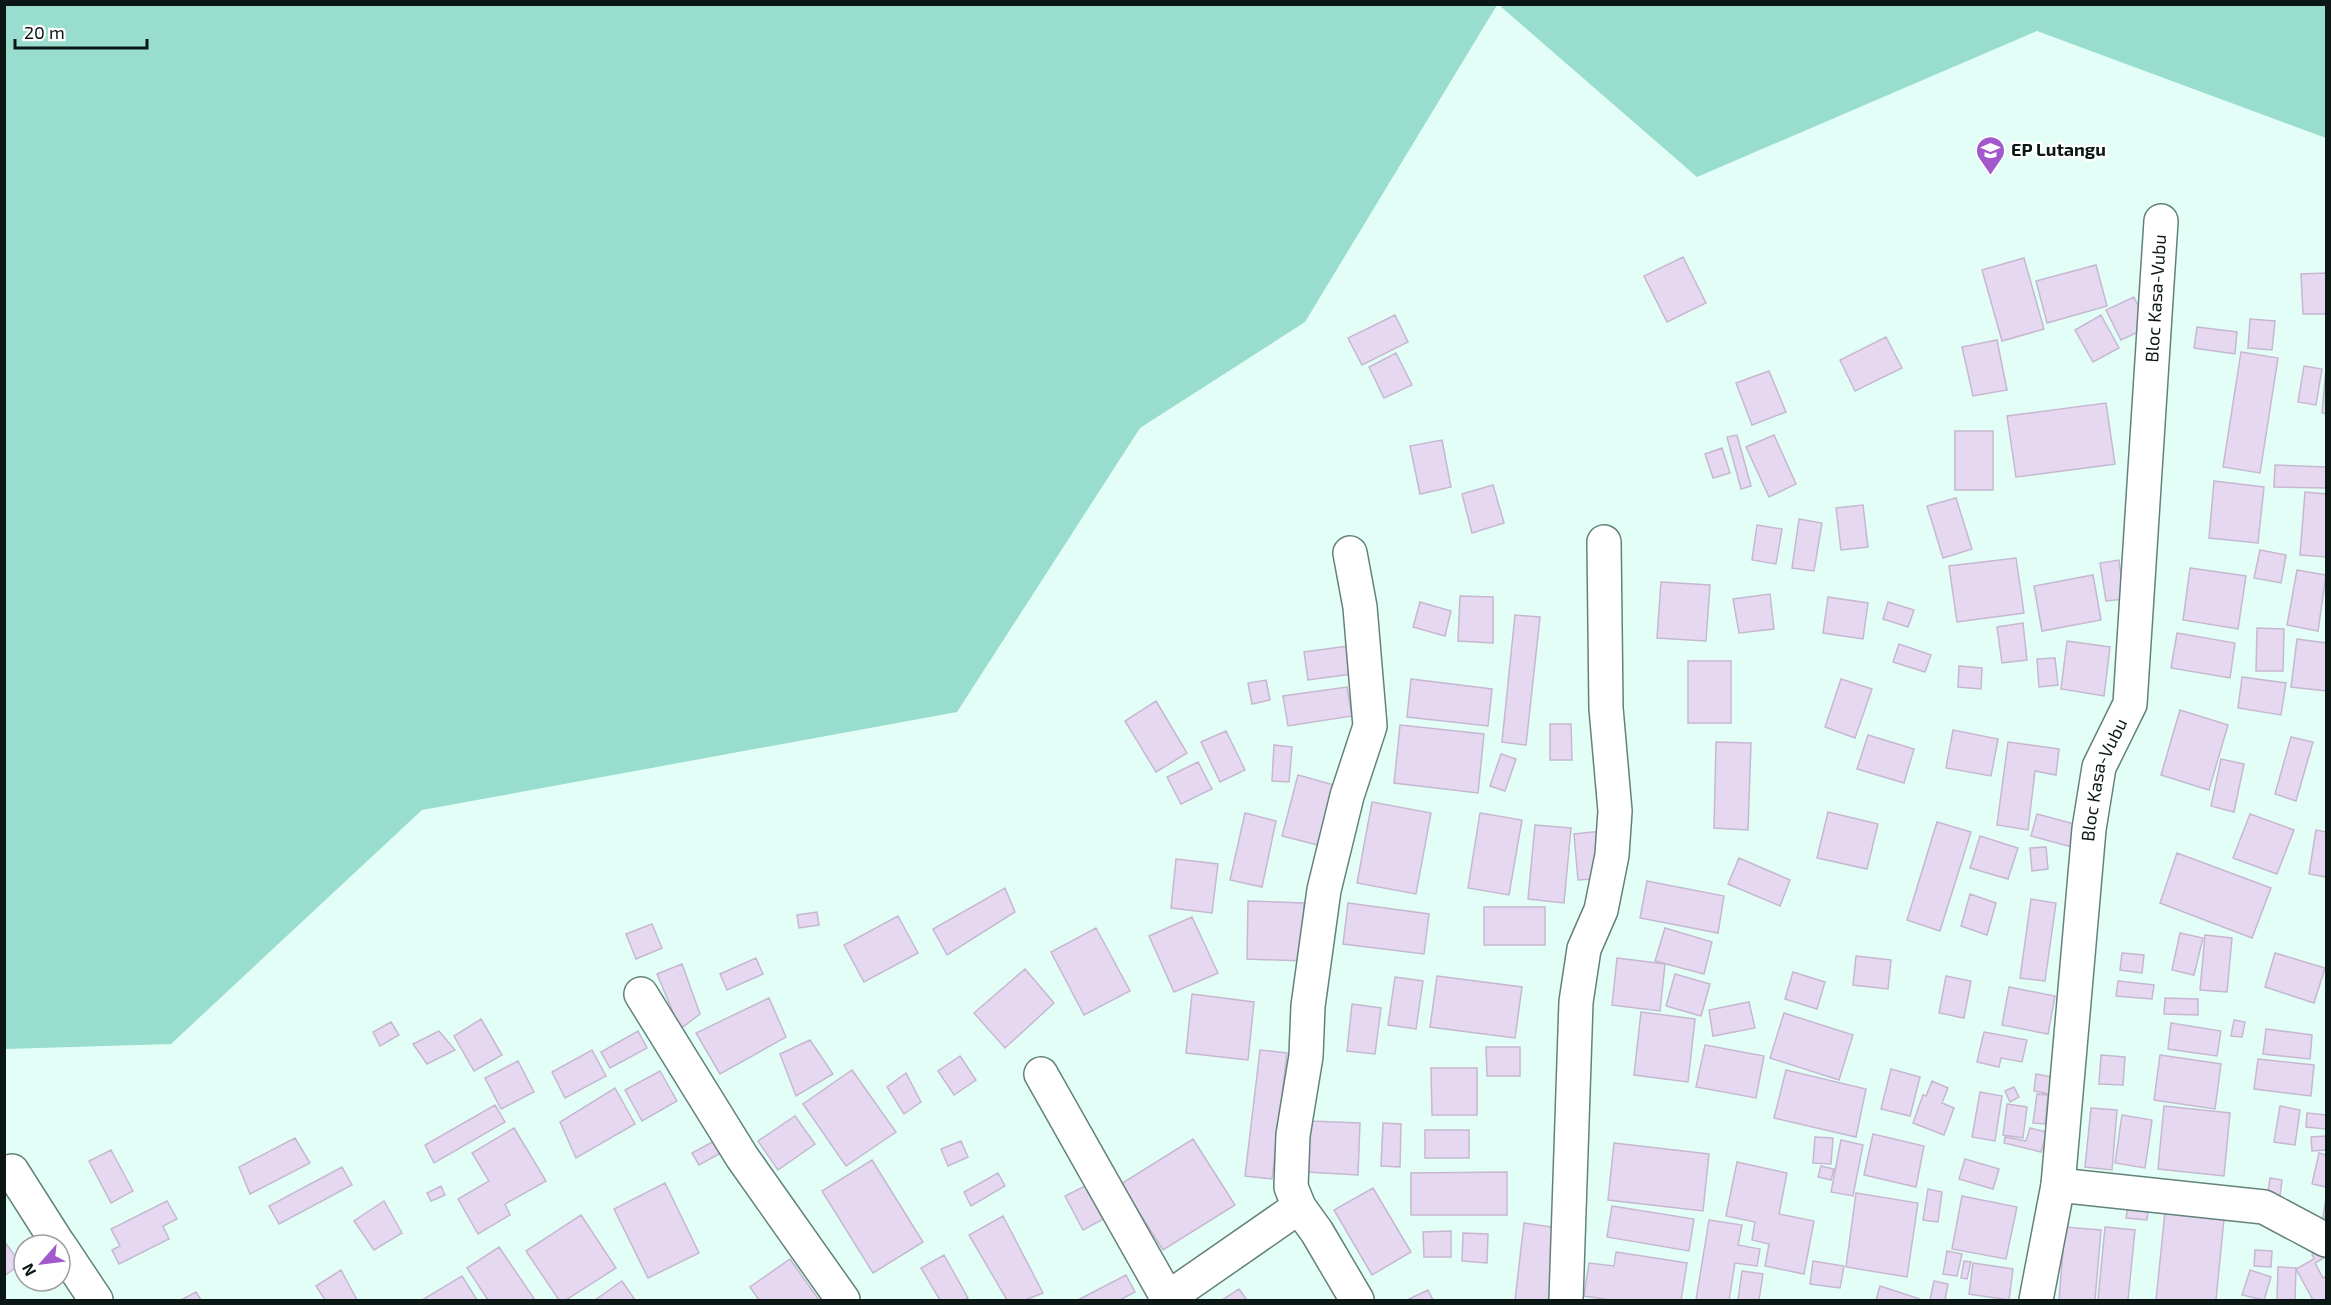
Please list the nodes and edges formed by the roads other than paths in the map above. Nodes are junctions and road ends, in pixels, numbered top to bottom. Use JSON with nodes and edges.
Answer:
{"nodes":[{"id":1,"x":2161,"y":221,"type":"dead end"},
{"id":2,"x":1604,"y":542,"type":"dead end"},
{"id":3,"x":1350,"y":553,"type":"dead end"},
{"id":4,"x":641,"y":994,"type":"dead end"},
{"id":5,"x":1041,"y":1074,"type":"dead end"},
{"id":6,"x":12,"y":1171,"type":"dead end"},
{"id":7,"x":2058,"y":1185,"type":"junction"},
{"id":8,"x":1299,"y":1207,"type":"junction"},
{"id":9,"x":52,"y":1233,"type":"edge"},
{"id":10,"x":2326,"y":1240,"type":"edge"},
{"id":11,"x":72,"y":1264,"type":"edge"},
{"id":12,"x":96,"y":1300,"type":"edge"},
{"id":13,"x":843,"y":1300,"type":"edge"},
{"id":14,"x":1166,"y":1300,"type":"edge"},
{"id":15,"x":1357,"y":1300,"type":"edge"},
{"id":16,"x":1566,"y":1300,"type":"edge"},
{"id":17,"x":2036,"y":1300,"type":"edge"}],
"edges":[{"from":1,"to":7,"type":"street","name":"Bloc Kasa-Vubu"},
{"from":2,"to":16,"type":"street"},
{"from":3,"to":8,"type":"street"},
{"from":4,"to":13,"type":"street"},
{"from":5,"to":14,"type":"street"},
{"from":6,"to":9,"type":"street"},
{"from":7,"to":10,"type":"street"},
{"from":7,"to":17,"type":"street","name":"Bloc Kasa-Vubu"},
{"from":8,"to":14,"type":"street"},
{"from":8,"to":15,"type":"street"},
{"from":11,"to":12,"type":"street"}]}
